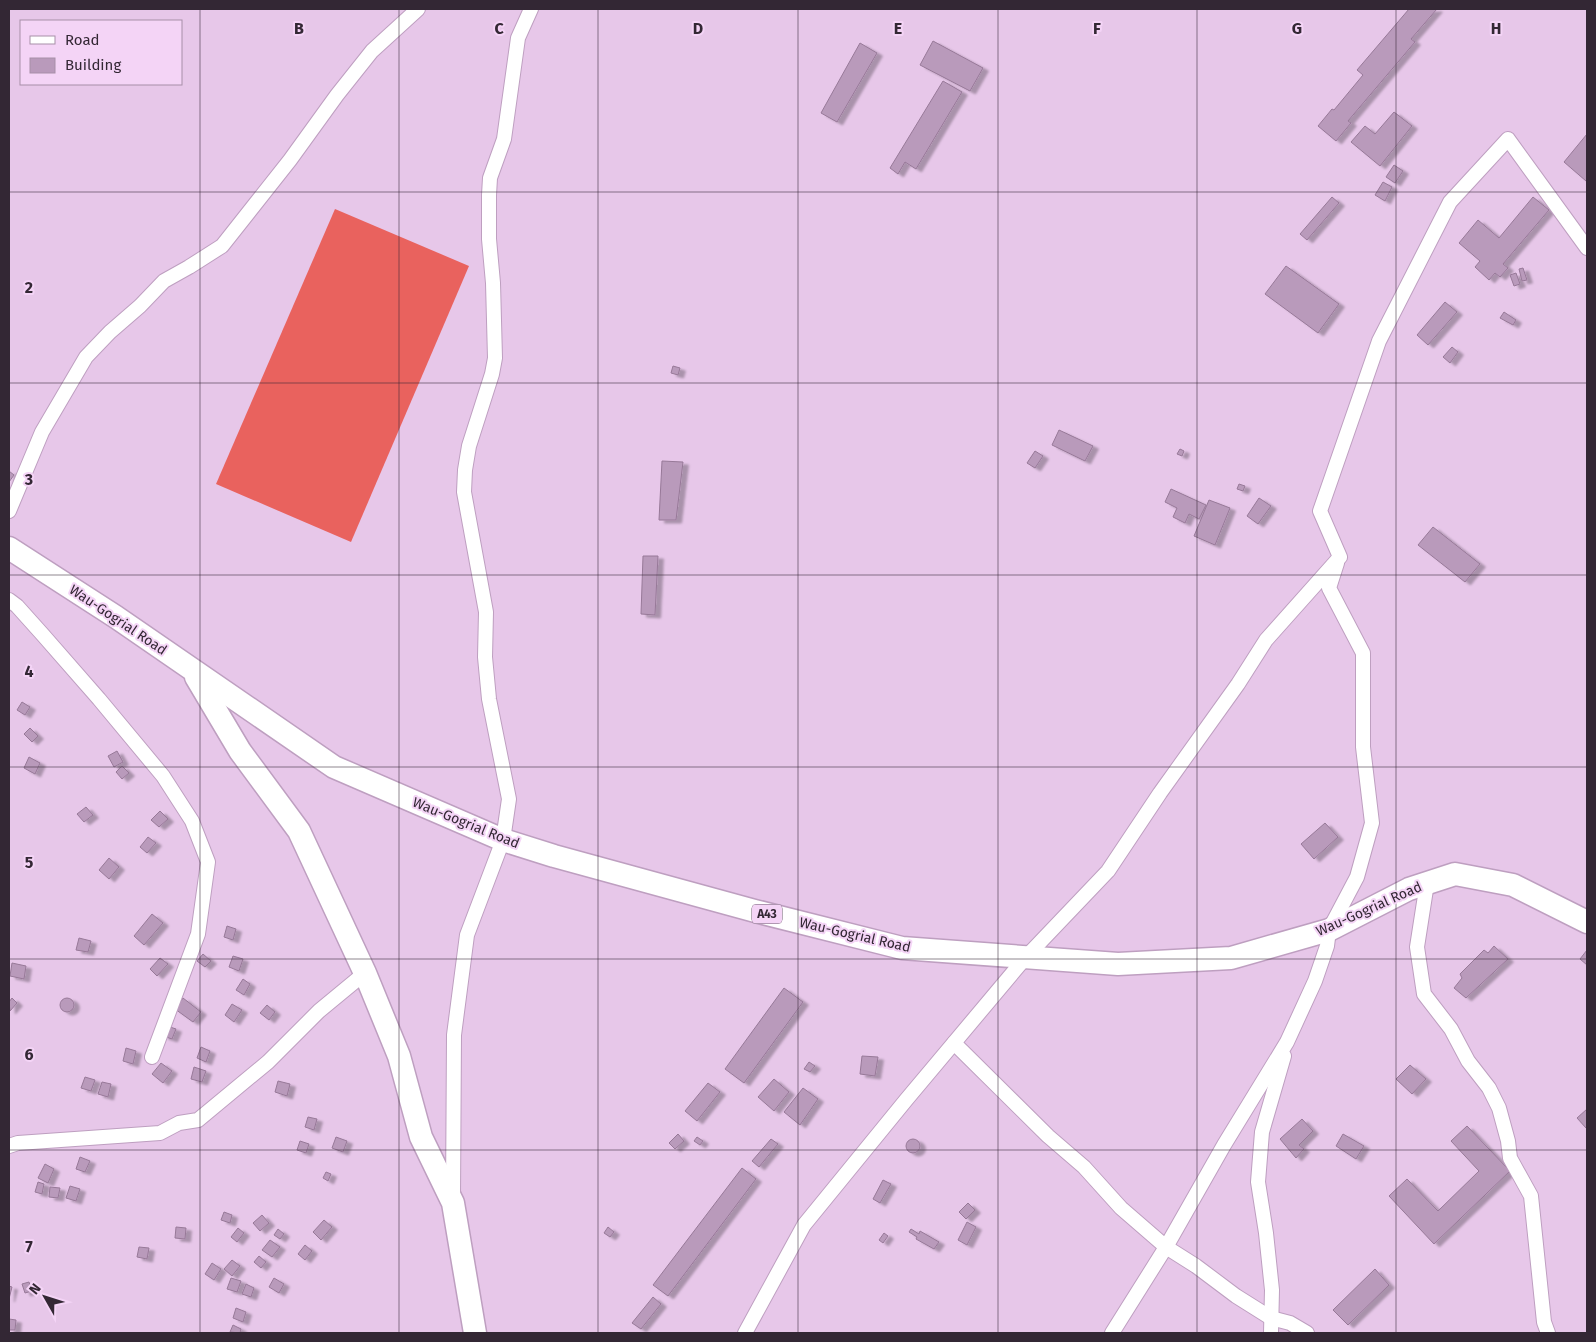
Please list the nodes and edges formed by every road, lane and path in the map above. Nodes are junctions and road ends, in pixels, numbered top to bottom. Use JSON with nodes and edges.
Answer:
{"nodes":[{"id":1,"x":418,"y":9,"type":"edge"},
{"id":2,"x":531,"y":9,"type":"edge"},
{"id":3,"x":1587,"y":248,"type":"edge"},
{"id":4,"x":9,"y":510,"type":"edge"},
{"id":5,"x":9,"y":548,"type":"edge"},
{"id":6,"x":1340,"y":557,"type":"junction"},
{"id":7,"x":9,"y":600,"type":"edge"},
{"id":8,"x":193,"y":670,"type":"junction"},
{"id":9,"x":503,"y":840,"type":"junction"},
{"id":10,"x":1427,"y":883,"type":"junction"},
{"id":11,"x":1587,"y":922,"type":"edge"},
{"id":12,"x":1329,"y":930,"type":"junction"},
{"id":13,"x":1026,"y":957,"type":"junction"},
{"id":14,"x":365,"y":973,"type":"junction"},
{"id":15,"x":1287,"y":1042,"type":"junction"},
{"id":16,"x":954,"y":1043,"type":"junction"},
{"id":17,"x":152,"y":1057,"type":"dead end"},
{"id":18,"x":9,"y":1146,"type":"edge"},
{"id":19,"x":454,"y":1203,"type":"junction"},
{"id":20,"x":1166,"y":1247,"type":"junction"},
{"id":21,"x":1271,"y":1318,"type":"junction"},
{"id":22,"x":475,"y":1333,"type":"edge"},
{"id":23,"x":745,"y":1333,"type":"edge"},
{"id":24,"x":1112,"y":1333,"type":"edge"},
{"id":25,"x":1271,"y":1333,"type":"edge"},
{"id":26,"x":1307,"y":1333,"type":"edge"},
{"id":27,"x":1548,"y":1333,"type":"edge"}],
"edges":[{"from":1,"to":4,"type":"street"},
{"from":2,"to":9,"type":"street"},
{"from":3,"to":6,"type":"street"},
{"from":5,"to":8,"type":"main road","name":"Wau-Gogrial Road","number":"A43"},
{"from":6,"to":12,"type":"street"},
{"from":6,"to":13,"type":"street"},
{"from":7,"to":17,"type":"street"},
{"from":8,"to":9,"type":"main road","name":"Wau-Gogrial Road","number":"A43"},
{"from":8,"to":14,"type":"main road"},
{"from":9,"to":13,"type":"main road","name":"Wau-Gogrial Road","number":"A43"},
{"from":9,"to":19,"type":"street"},
{"from":10,"to":11,"type":"main road","name":"Wau-Gogrial Road","number":"A43"},
{"from":10,"to":12,"type":"main road","name":"Wau-Gogrial Road","number":"A43"},
{"from":10,"to":27,"type":"street"},
{"from":12,"to":13,"type":"main road","name":"Wau-Gogrial Road","number":"A43"},
{"from":12,"to":15,"type":"street"},
{"from":13,"to":16,"type":"street"},
{"from":14,"to":18,"type":"street"},
{"from":14,"to":19,"type":"main road"},
{"from":15,"to":20,"type":"street"},
{"from":15,"to":21,"type":"street"},
{"from":16,"to":20,"type":"street"},
{"from":16,"to":23,"type":"street"},
{"from":19,"to":22,"type":"main road"},
{"from":20,"to":21,"type":"street"},
{"from":20,"to":24,"type":"street"},
{"from":21,"to":25,"type":"street"},
{"from":21,"to":26,"type":"street"}]}
